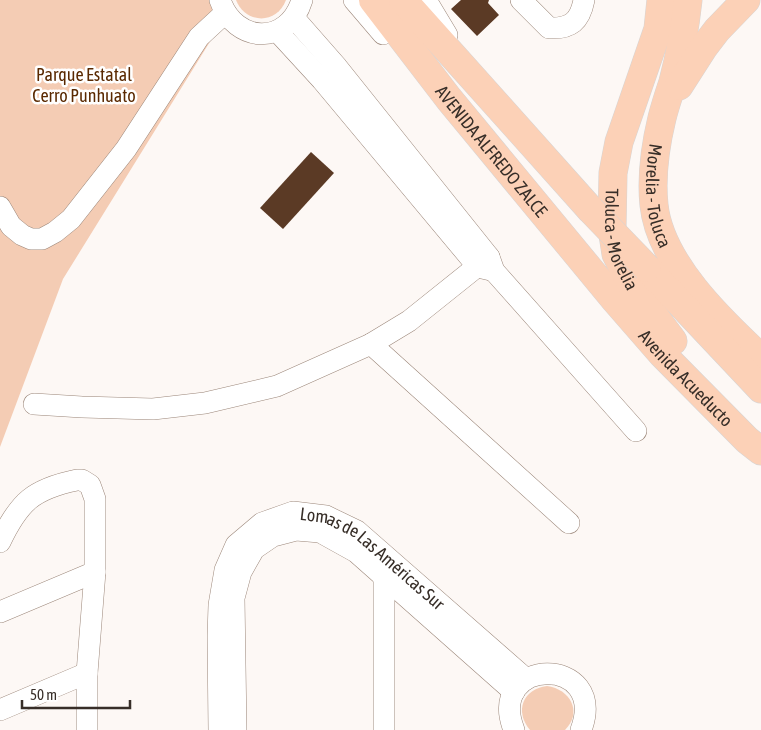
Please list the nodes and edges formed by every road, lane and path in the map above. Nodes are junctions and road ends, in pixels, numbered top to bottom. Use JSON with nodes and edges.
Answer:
{"nodes":[{"id":1,"x":354,"y":0,"type":"edge"},
{"id":2,"x":373,"y":0,"type":"edge"},
{"id":3,"x":403,"y":0,"type":"edge"},
{"id":4,"x":426,"y":0,"type":"edge"},
{"id":5,"x":521,"y":0,"type":"edge"},
{"id":6,"x":584,"y":0,"type":"edge"},
{"id":7,"x":661,"y":0,"type":"edge"},
{"id":8,"x":688,"y":0,"type":"edge"},
{"id":9,"x":746,"y":0,"type":"edge"},
{"id":10,"x":222,"y":6,"type":"edge"},
{"id":11,"x":298,"y":9,"type":"edge"},
{"id":12,"x":277,"y":31,"type":"junction"},
{"id":13,"x":329,"y":74,"type":"junction"},
{"id":14,"x":449,"y":99,"type":"junction"},
{"id":15,"x":662,"y":116,"type":"junction"},
{"id":16,"x":508,"y":118,"type":"junction"},
{"id":17,"x":0,"y":207,"type":"edge"},
{"id":18,"x":487,"y":265,"type":"junction"},
{"id":19,"x":615,"y":300,"type":"joint"},
{"id":20,"x":371,"y":344,"type":"junction"},
{"id":21,"x":761,"y":358,"type":"edge"},
{"id":22,"x":761,"y":389,"type":"edge"},
{"id":23,"x":34,"y":404,"type":"dead end"},
{"id":24,"x":636,"y":431,"type":"dead end"},
{"id":25,"x":761,"y":434,"type":"edge"},
{"id":26,"x":761,"y":451,"type":"edge"},
{"id":27,"x":569,"y":523,"type":"dead end"},
{"id":28,"x":0,"y":542,"type":"edge"},
{"id":29,"x":384,"y":555,"type":"junction"},
{"id":30,"x":95,"y":572,"type":"junction"},
{"id":31,"x":384,"y":577,"type":"junction"},
{"id":32,"x":0,"y":612,"type":"edge"},
{"id":33,"x":87,"y":672,"type":"junction"},
{"id":34,"x":520,"y":686,"type":"junction"},
{"id":35,"x":0,"y":710,"type":"edge"},
{"id":36,"x":88,"y":730,"type":"edge"},
{"id":37,"x":219,"y":730,"type":"edge"},
{"id":38,"x":236,"y":730,"type":"edge"},
{"id":39,"x":384,"y":730,"type":"edge"},
{"id":40,"x":514,"y":730,"type":"edge"},
{"id":41,"x":581,"y":730,"type":"edge"}],
"edges":[{"from":1,"to":14,"type":"street"},
{"from":2,"to":14,"type":"main road","name":"AVENIDA ALFREDO ZALCE"},
{"from":3,"to":16,"type":"main road","name":"AVENIDA ALFREDO ZALCE"},
{"from":4,"to":16,"type":"street"},
{"from":5,"to":6,"type":"street"},
{"from":7,"to":25,"type":"main road","name":"Toluca - Morelia"},
{"from":8,"to":15,"type":"main road","name":"Morelia - Toluca"},
{"from":9,"to":15,"type":"main road"},
{"from":10,"to":12,"type":"street"},
{"from":10,"to":17,"type":"street"},
{"from":11,"to":12,"type":"street"},
{"from":11,"to":13,"type":"street"},
{"from":12,"to":13,"type":"street"},
{"from":13,"to":18,"type":"street"},
{"from":14,"to":19,"type":"main road","name":"AVENIDA ALFREDO ZALCE"},
{"from":15,"to":21,"type":"main road","name":"Morelia - Toluca"},
{"from":16,"to":22,"type":"main road","name":"AVENIDA ALFREDO ZALCE","bridge":true},
{"from":18,"to":20,"type":"street"},
{"from":18,"to":24,"type":"street"},
{"from":19,"to":26,"type":"main road","name":"Avenida Acueducto"},
{"from":20,"to":23,"type":"street"},
{"from":20,"to":27,"type":"street"},
{"from":28,"to":30,"type":"street"},
{"from":29,"to":31,"type":"street","name":"Lomas de Las Américas Sur"},
{"from":29,"to":34,"type":"street","name":"Lomas de Las Américas Sur"},
{"from":29,"to":37,"type":"street","name":"Lomas de Las Américas Sur"},
{"from":30,"to":32,"type":"street"},
{"from":30,"to":33,"type":"street"},
{"from":31,"to":34,"type":"street","name":"Lomas de Las Américas Sur"},
{"from":31,"to":38,"type":"street","name":"Lomas de Las Américas Sur"},
{"from":31,"to":39,"type":"street","name":"Lomas de Las Américas Sur"},
{"from":33,"to":35,"type":"street"},
{"from":33,"to":36,"type":"street"},
{"from":34,"to":40,"type":"street"},
{"from":34,"to":41,"type":"street"}]}
